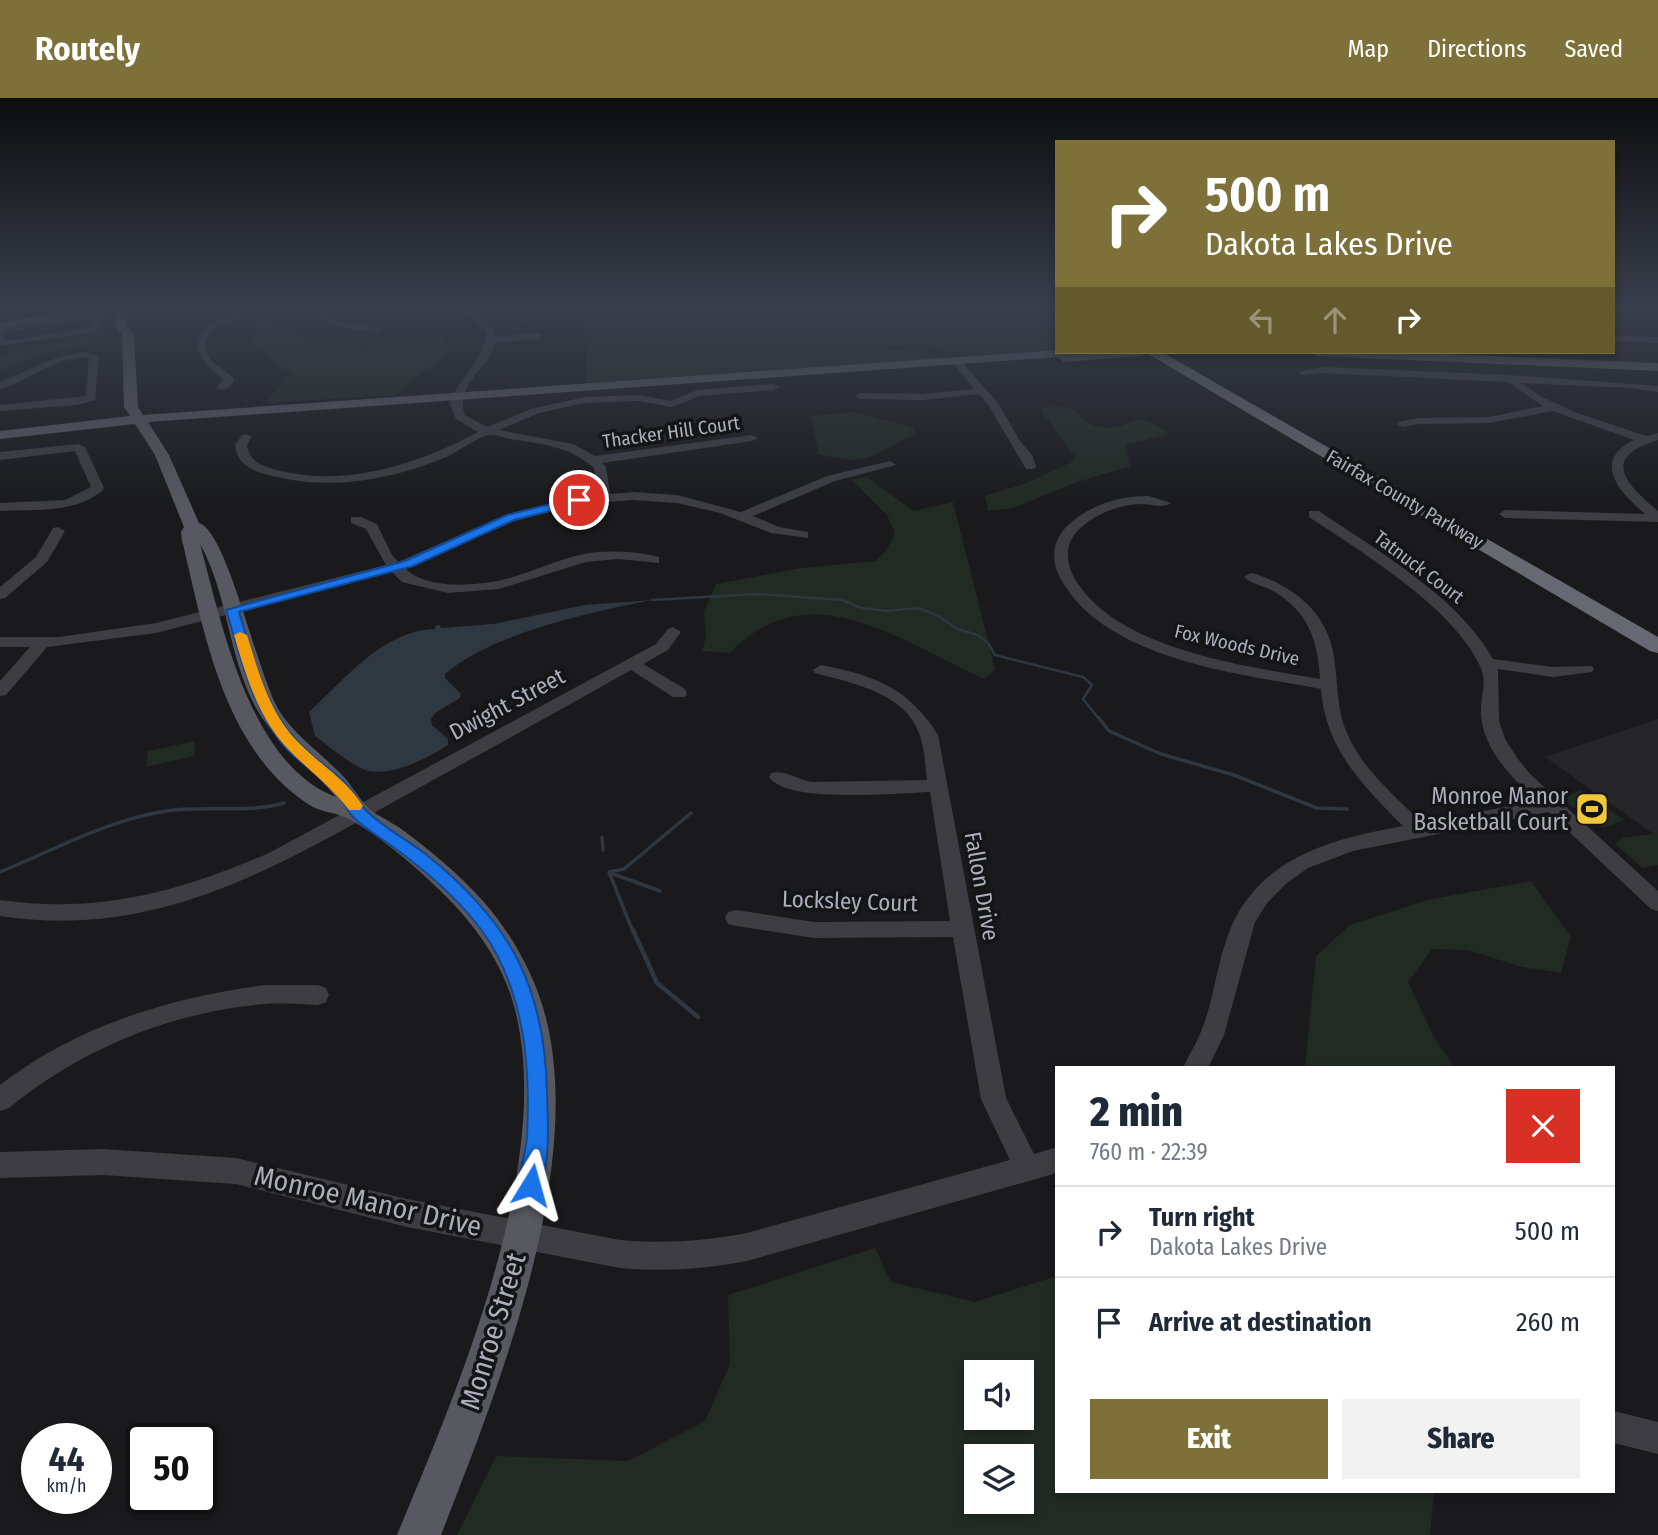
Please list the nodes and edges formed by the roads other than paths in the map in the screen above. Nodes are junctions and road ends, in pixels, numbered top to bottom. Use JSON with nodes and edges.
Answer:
{"nodes":[{"id":1,"x":31,"y":373,"type":"edge"},
{"id":2,"x":93,"y":373,"type":"edge"},
{"id":3,"x":130,"y":373,"type":"edge"},
{"id":4,"x":223,"y":373,"type":"edge"},
{"id":5,"x":471,"y":373,"type":"edge"},
{"id":6,"x":809,"y":373,"type":"edge"},
{"id":7,"x":967,"y":373,"type":"edge"},
{"id":8,"x":1188,"y":373,"type":"edge"},
{"id":9,"x":1209,"y":373,"type":"edge"},
{"id":10,"x":1387,"y":373,"type":"edge"},
{"id":11,"x":1504,"y":373,"type":"edge"},
{"id":12,"x":1510,"y":379,"type":"junction"},
{"id":13,"x":0,"y":386,"type":"edge"},
{"id":14,"x":222,"y":387,"type":"dead end"},
{"id":15,"x":774,"y":387,"type":"dead end"},
{"id":16,"x":1658,"y":389,"type":"edge"},
{"id":17,"x":982,"y":391,"type":"junction"},
{"id":18,"x":860,"y":396,"type":"dead end"},
{"id":19,"x":131,"y":397,"type":"junction"},
{"id":20,"x":456,"y":397,"type":"junction"},
{"id":21,"x":1555,"y":407,"type":"junction"},
{"id":22,"x":0,"y":408,"type":"edge"},
{"id":23,"x":200,"y":414,"type":"junction"},
{"id":24,"x":89,"y":419,"type":"junction"},
{"id":25,"x":137,"y":419,"type":"junction"},
{"id":26,"x":1403,"y":425,"type":"dead end"},
{"id":27,"x":489,"y":430,"type":"junction"},
{"id":28,"x":0,"y":432,"type":"edge"},
{"id":29,"x":1658,"y":436,"type":"edge"},
{"id":30,"x":246,"y":437,"type":"dead end"},
{"id":31,"x":752,"y":438,"type":"dead end"},
{"id":32,"x":1644,"y":439,"type":"junction"},
{"id":33,"x":162,"y":455,"type":"junction"},
{"id":34,"x":0,"y":456,"type":"edge"},
{"id":35,"x":595,"y":460,"type":"junction"},
{"id":36,"x":890,"y":465,"type":"dead end"},
{"id":37,"x":1030,"y":466,"type":"dead end"},
{"id":38,"x":604,"y":498,"type":"junction"},
{"id":39,"x":1165,"y":503,"type":"dead end"},
{"id":40,"x":0,"y":507,"type":"edge"},
{"id":41,"x":1314,"y":514,"type":"dead end"},
{"id":42,"x":1505,"y":514,"type":"dead end"},
{"id":43,"x":741,"y":517,"type":"junction"},
{"id":44,"x":1658,"y":518,"type":"edge"},
{"id":45,"x":356,"y":520,"type":"dead end"},
{"id":46,"x":58,"y":531,"type":"dead end"},
{"id":47,"x":803,"y":535,"type":"dead end"},
{"id":48,"x":654,"y":560,"type":"dead end"},
{"id":49,"x":395,"y":567,"type":"junction"},
{"id":50,"x":1251,"y":577,"type":"dead end"},
{"id":51,"x":0,"y":595,"type":"edge"},
{"id":52,"x":221,"y":612,"type":"junction"},
{"id":53,"x":1658,"y":627,"type":"edge"},
{"id":54,"x":673,"y":632,"type":"dead end"},
{"id":55,"x":0,"y":642,"type":"edge"},
{"id":56,"x":42,"y":643,"type":"junction"},
{"id":57,"x":1658,"y":646,"type":"edge"},
{"id":58,"x":1488,"y":663,"type":"junction"},
{"id":59,"x":632,"y":664,"type":"junction"},
{"id":60,"x":1586,"y":668,"type":"dead end"},
{"id":61,"x":821,"y":670,"type":"dead end"},
{"id":62,"x":1329,"y":685,"type":"junction"},
{"id":63,"x":0,"y":691,"type":"edge"},
{"id":64,"x":679,"y":693,"type":"dead end"},
{"id":65,"x":778,"y":777,"type":"dead end"},
{"id":66,"x":939,"y":786,"type":"junction"},
{"id":67,"x":1552,"y":805,"type":"junction"},
{"id":68,"x":358,"y":812,"type":"junction"},
{"id":69,"x":1418,"y":830,"type":"junction"},
{"id":70,"x":1658,"y":903,"type":"edge"},
{"id":71,"x":0,"y":908,"type":"edge"},
{"id":72,"x":736,"y":918,"type":"dead end"},
{"id":73,"x":963,"y":929,"type":"junction"},
{"id":74,"x":318,"y":995,"type":"dead end"},
{"id":75,"x":1196,"y":1066,"type":"edge"},
{"id":76,"x":0,"y":1100,"type":"edge"},
{"id":77,"x":1055,"y":1161,"type":"edge"},
{"id":78,"x":0,"y":1165,"type":"edge"},
{"id":79,"x":1028,"y":1170,"type":"junction"},
{"id":80,"x":522,"y":1236,"type":"junction"},
{"id":81,"x":1615,"y":1427,"type":"edge"},
{"id":82,"x":1658,"y":1438,"type":"edge"},
{"id":83,"x":419,"y":1535,"type":"edge"}],
"edges":[{"from":1,"to":13,"type":"street"},
{"from":2,"to":22,"type":"street"},
{"from":3,"to":19,"type":"main road","name":"Monroe Street"},
{"from":4,"to":14,"type":"street"},
{"from":5,"to":20,"type":"street"},
{"from":6,"to":20,"type":"main road"},
{"from":7,"to":17,"type":"street"},
{"from":8,"to":57,"type":"highway","name":"Fairfax County Parkway"},
{"from":9,"to":53,"type":"highway","name":"Fairfax County Parkway"},
{"from":10,"to":12,"type":"street"},
{"from":11,"to":12,"type":"street"},
{"from":12,"to":16,"type":"street"},
{"from":12,"to":21,"type":"street"},
{"from":15,"to":27,"type":"street"},
{"from":17,"to":18,"type":"street"},
{"from":17,"to":37,"type":"street"},
{"from":19,"to":24,"type":"main road"},
{"from":19,"to":25,"type":"main road","name":"Monroe Street"},
{"from":20,"to":23,"type":"main road"},
{"from":20,"to":27,"type":"street"},
{"from":21,"to":26,"type":"street"},
{"from":21,"to":32,"type":"street"},
{"from":23,"to":25,"type":"main road"},
{"from":23,"to":33,"type":"main road"},
{"from":24,"to":25,"type":"main road"},
{"from":24,"to":28,"type":"main road"},
{"from":25,"to":28,"type":"main road"},
{"from":25,"to":33,"type":"main road","name":"Monroe Street"},
{"from":27,"to":30,"type":"street"},
{"from":27,"to":35,"type":"street"},
{"from":29,"to":32,"type":"street"},
{"from":31,"to":35,"type":"street","name":"Thacker Hill Court"},
{"from":32,"to":44,"type":"street"},
{"from":33,"to":52,"type":"main road","name":"Monroe Street"},
{"from":34,"to":40,"type":"street"},
{"from":35,"to":38,"type":"street"},
{"from":36,"to":43,"type":"street"},
{"from":38,"to":43,"type":"street"},
{"from":38,"to":49,"type":"street"},
{"from":39,"to":62,"type":"street","name":"Fox Woods Drive"},
{"from":41,"to":58,"type":"street","name":"Tatnuck Court"},
{"from":42,"to":44,"type":"street"},
{"from":43,"to":47,"type":"street"},
{"from":45,"to":49,"type":"street"},
{"from":46,"to":51,"type":"street"},
{"from":48,"to":49,"type":"street"},
{"from":49,"to":52,"type":"street"},
{"from":50,"to":62,"type":"street"},
{"from":52,"to":56,"type":"street"},
{"from":52,"to":68,"type":"main road","name":"Monroe Street"},
{"from":54,"to":59,"type":"street","name":"Dwight Street"},
{"from":55,"to":56,"type":"street"},
{"from":56,"to":63,"type":"street"},
{"from":58,"to":60,"type":"street"},
{"from":58,"to":67,"type":"street"},
{"from":59,"to":64,"type":"street"},
{"from":59,"to":68,"type":"street","name":"Dwight Street"},
{"from":61,"to":66,"type":"street","name":"Fallon Drive"},
{"from":62,"to":69,"type":"street"},
{"from":65,"to":66,"type":"street"},
{"from":66,"to":73,"type":"street","name":"Fallon Drive"},
{"from":67,"to":69,"type":"street"},
{"from":67,"to":70,"type":"street"},
{"from":68,"to":71,"type":"street","name":"Dwight Street"},
{"from":68,"to":80,"type":"main road","name":"Monroe Street"},
{"from":69,"to":75,"type":"street"},
{"from":72,"to":73,"type":"street","name":"Locksley Court"},
{"from":73,"to":79,"type":"street","name":"Fallon Drive"},
{"from":74,"to":76,"type":"street"},
{"from":77,"to":79,"type":"street","name":"Monroe Manor Drive"},
{"from":78,"to":80,"type":"street","name":"Monroe Manor Drive"},
{"from":79,"to":80,"type":"street","name":"Monroe Manor Drive"},
{"from":80,"to":83,"type":"main road","name":"Monroe Street"},
{"from":81,"to":82,"type":"street"}]}
